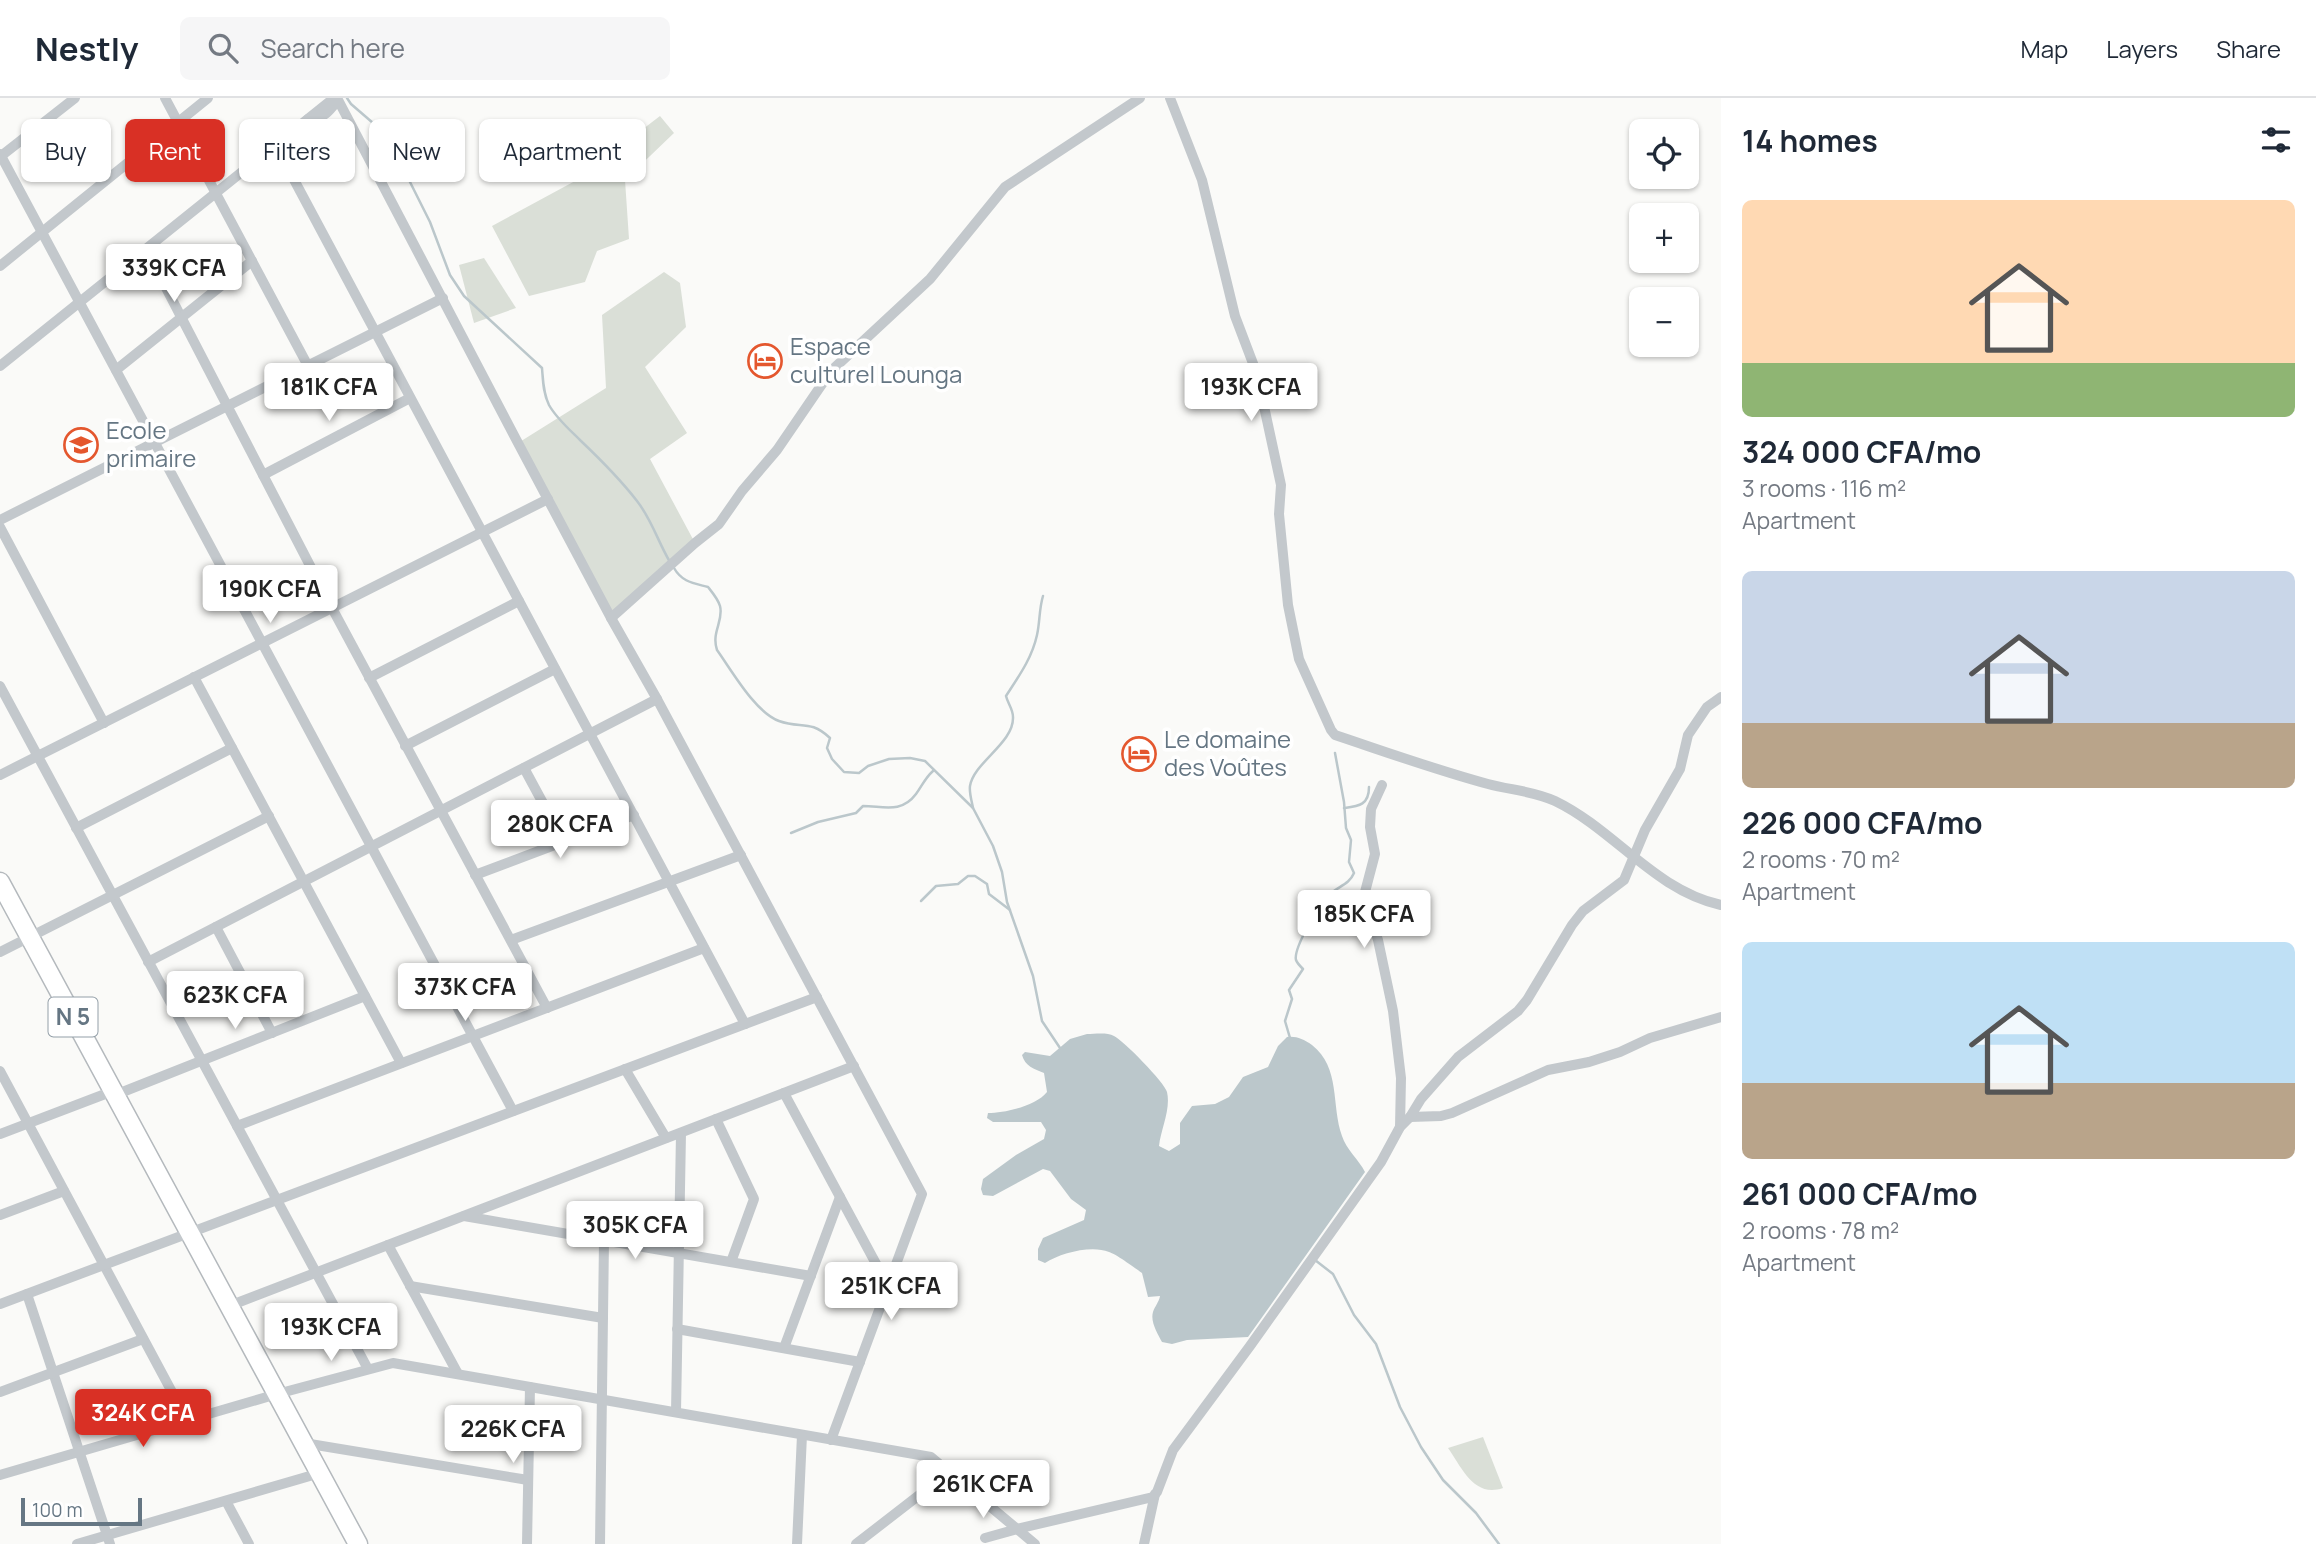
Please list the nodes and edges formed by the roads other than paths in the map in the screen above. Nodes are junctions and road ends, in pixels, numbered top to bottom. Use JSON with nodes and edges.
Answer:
{"nodes":[{"id":1,"x":75,"y":98,"type":"edge"},
{"id":2,"x":166,"y":98,"type":"edge"},
{"id":3,"x":208,"y":98,"type":"edge"},
{"id":4,"x":1140,"y":98,"type":"edge"},
{"id":5,"x":1170,"y":98,"type":"edge"},
{"id":6,"x":337,"y":99,"type":"edge"},
{"id":7,"x":176,"y":119,"type":"edge"},
{"id":8,"x":182,"y":119,"type":"edge"},
{"id":9,"x":308,"y":119,"type":"edge"},
{"id":10,"x":1,"y":155,"type":"edge"},
{"id":11,"x":125,"y":165,"type":"edge"},
{"id":12,"x":239,"y":175,"type":"edge"},
{"id":13,"x":210,"y":182,"type":"edge"},
{"id":14,"x":295,"y":182,"type":"edge"},
{"id":15,"x":216,"y":193,"type":"junction"},
{"id":16,"x":42,"y":232,"type":"junction"},
{"id":17,"x":252,"y":261,"type":"junction"},
{"id":18,"x":0,"y":266,"type":"edge"},
{"id":19,"x":164,"y":284,"type":"dead end"},
{"id":20,"x":443,"y":298,"type":"junction"},
{"id":21,"x":80,"y":302,"type":"junction"},
{"id":22,"x":182,"y":317,"type":"junction"},
{"id":23,"x":375,"y":332,"type":"junction"},
{"id":24,"x":0,"y":366,"type":"edge"},
{"id":25,"x":308,"y":366,"type":"junction"},
{"id":26,"x":116,"y":370,"type":"junction"},
{"id":27,"x":410,"y":398,"type":"junction"},
{"id":28,"x":228,"y":407,"type":"junction"},
{"id":29,"x":155,"y":443,"type":"junction"},
{"id":30,"x":263,"y":475,"type":"junction"},
{"id":31,"x":548,"y":499,"type":"junction"},
{"id":32,"x":0,"y":520,"type":"edge"},
{"id":33,"x":0,"y":527,"type":"edge"},
{"id":34,"x":482,"y":532,"type":"junction"},
{"id":35,"x":519,"y":601,"type":"junction"},
{"id":36,"x":332,"y":608,"type":"junction"},
{"id":37,"x":611,"y":618,"type":"junction"},
{"id":38,"x":262,"y":643,"type":"junction"},
{"id":39,"x":555,"y":669,"type":"junction"},
{"id":40,"x":194,"y":677,"type":"junction"},
{"id":41,"x":369,"y":678,"type":"junction"},
{"id":42,"x":0,"y":686,"type":"edge"},
{"id":43,"x":1721,"y":697,"type":"edge"},
{"id":44,"x":657,"y":699,"type":"junction"},
{"id":45,"x":104,"y":723,"type":"junction"},
{"id":46,"x":590,"y":734,"type":"junction"},
{"id":47,"x":405,"y":746,"type":"junction"},
{"id":48,"x":232,"y":748,"type":"junction"},
{"id":49,"x":37,"y":757,"type":"junction"},
{"id":50,"x":524,"y":768,"type":"junction"},
{"id":51,"x":0,"y":775,"type":"edge"},
{"id":52,"x":1382,"y":785,"type":"dead end"},
{"id":53,"x":440,"y":811,"type":"junction"},
{"id":54,"x":634,"y":815,"type":"junction"},
{"id":55,"x":269,"y":816,"type":"junction"},
{"id":56,"x":76,"y":828,"type":"junction"},
{"id":57,"x":564,"y":842,"type":"junction"},
{"id":58,"x":371,"y":847,"type":"junction"},
{"id":59,"x":741,"y":855,"type":"junction"},
{"id":60,"x":1634,"y":858,"type":"junction"},
{"id":61,"x":475,"y":875,"type":"junction"},
{"id":62,"x":304,"y":881,"type":"junction"},
{"id":63,"x":0,"y":882,"type":"edge"},
{"id":64,"x":669,"y":882,"type":"junction"},
{"id":65,"x":113,"y":896,"type":"junction"},
{"id":66,"x":1721,"y":905,"type":"edge"},
{"id":67,"x":216,"y":927,"type":"junction"},
{"id":68,"x":30,"y":937,"type":"junction"},
{"id":69,"x":510,"y":940,"type":"junction"},
{"id":70,"x":704,"y":948,"type":"junction"},
{"id":71,"x":0,"y":952,"type":"edge"},
{"id":72,"x":148,"y":962,"type":"junction"},
{"id":73,"x":365,"y":996,"type":"junction"},
{"id":74,"x":817,"y":997,"type":"junction"},
{"id":75,"x":547,"y":1008,"type":"junction"},
{"id":76,"x":1721,"y":1017,"type":"edge"},
{"id":77,"x":745,"y":1024,"type":"junction"},
{"id":78,"x":272,"y":1033,"type":"junction"},
{"id":79,"x":472,"y":1036,"type":"junction"},
{"id":80,"x":202,"y":1061,"type":"junction"},
{"id":81,"x":401,"y":1063,"type":"junction"},
{"id":82,"x":853,"y":1066,"type":"junction"},
{"id":83,"x":625,"y":1069,"type":"junction"},
{"id":84,"x":0,"y":1071,"type":"edge"},
{"id":85,"x":114,"y":1093,"type":"junction"},
{"id":86,"x":784,"y":1093,"type":"junction"},
{"id":87,"x":513,"y":1111,"type":"junction"},
{"id":88,"x":1410,"y":1117,"type":"junction"},
{"id":89,"x":716,"y":1119,"type":"junction"},
{"id":90,"x":28,"y":1124,"type":"junction"},
{"id":91,"x":237,"y":1126,"type":"junction"},
{"id":92,"x":1400,"y":1127,"type":"junction"},
{"id":93,"x":681,"y":1133,"type":"junction"},
{"id":94,"x":0,"y":1134,"type":"edge"},
{"id":95,"x":666,"y":1138,"type":"junction"},
{"id":96,"x":64,"y":1191,"type":"junction"},
{"id":97,"x":840,"y":1197,"type":"junction"},
{"id":98,"x":277,"y":1200,"type":"junction"},
{"id":99,"x":0,"y":1215,"type":"edge"},
{"id":100,"x":463,"y":1216,"type":"junction"},
{"id":101,"x":190,"y":1232,"type":"junction"},
{"id":102,"x":604,"y":1240,"type":"junction"},
{"id":103,"x":388,"y":1245,"type":"junction"},
{"id":104,"x":679,"y":1253,"type":"junction"},
{"id":105,"x":731,"y":1262,"type":"junction"},
{"id":106,"x":104,"y":1265,"type":"junction"},
{"id":107,"x":316,"y":1273,"type":"junction"},
{"id":108,"x":811,"y":1276,"type":"junction"},
{"id":109,"x":410,"y":1286,"type":"junction"},
{"id":110,"x":888,"y":1286,"type":"junction"},
{"id":111,"x":27,"y":1294,"type":"junction"},
{"id":112,"x":0,"y":1304,"type":"edge"},
{"id":113,"x":229,"y":1306,"type":"junction"},
{"id":114,"x":603,"y":1318,"type":"junction"},
{"id":115,"x":677,"y":1329,"type":"junction"},
{"id":116,"x":143,"y":1339,"type":"junction"},
{"id":117,"x":784,"y":1348,"type":"junction"},
{"id":118,"x":860,"y":1362,"type":"junction"},
{"id":119,"x":368,"y":1369,"type":"junction"},
{"id":120,"x":53,"y":1372,"type":"junction"},
{"id":121,"x":458,"y":1374,"type":"junction"},
{"id":122,"x":530,"y":1387,"type":"junction"},
{"id":123,"x":0,"y":1392,"type":"edge"},
{"id":124,"x":277,"y":1394,"type":"junction"},
{"id":125,"x":602,"y":1399,"type":"junction"},
{"id":126,"x":676,"y":1412,"type":"junction"},
{"id":127,"x":187,"y":1420,"type":"junction"},
{"id":128,"x":803,"y":1435,"type":"junction"},
{"id":129,"x":831,"y":1440,"type":"junction"},
{"id":130,"x":303,"y":1443,"type":"junction"},
{"id":131,"x":80,"y":1452,"type":"junction"},
{"id":132,"x":949,"y":1472,"type":"junction"},
{"id":133,"x":320,"y":1474,"type":"junction"},
{"id":134,"x":0,"y":1475,"type":"edge"},
{"id":135,"x":528,"y":1480,"type":"junction"},
{"id":136,"x":1155,"y":1494,"type":"junction"},
{"id":137,"x":226,"y":1501,"type":"junction"},
{"id":138,"x":1007,"y":1521,"type":"junction"},
{"id":139,"x":1017,"y":1528,"type":"junction"},
{"id":140,"x":109,"y":1540,"type":"edge"},
{"id":141,"x":981,"y":1541,"type":"edge"},
{"id":142,"x":77,"y":1544,"type":"edge"},
{"id":143,"x":249,"y":1544,"type":"edge"},
{"id":144,"x":358,"y":1544,"type":"edge"},
{"id":145,"x":527,"y":1544,"type":"edge"},
{"id":146,"x":600,"y":1544,"type":"edge"},
{"id":147,"x":797,"y":1544,"type":"edge"},
{"id":148,"x":856,"y":1544,"type":"edge"},
{"id":149,"x":1035,"y":1544,"type":"edge"},
{"id":150,"x":1144,"y":1544,"type":"edge"}],
"edges":[{"from":1,"to":10,"type":"street"},
{"from":2,"to":7,"type":"street"},
{"from":3,"to":8,"type":"street"},
{"from":4,"to":37,"type":"street"},
{"from":5,"to":60,"type":"street"},
{"from":6,"to":9,"type":"street"},
{"from":6,"to":20,"type":"street"},
{"from":10,"to":16,"type":"street"},
{"from":11,"to":16,"type":"street"},
{"from":12,"to":15,"type":"street"},
{"from":13,"to":15,"type":"street"},
{"from":14,"to":23,"type":"street"},
{"from":15,"to":17,"type":"street"},
{"from":15,"to":21,"type":"street"},
{"from":16,"to":18,"type":"street"},
{"from":16,"to":21,"type":"street"},
{"from":17,"to":22,"type":"street"},
{"from":17,"to":25,"type":"street"},
{"from":19,"to":22,"type":"street"},
{"from":20,"to":23,"type":"street"},
{"from":20,"to":31,"type":"street"},
{"from":21,"to":24,"type":"street"},
{"from":21,"to":26,"type":"street"},
{"from":22,"to":26,"type":"street"},
{"from":22,"to":28,"type":"street"},
{"from":23,"to":25,"type":"street"},
{"from":23,"to":27,"type":"street"},
{"from":25,"to":28,"type":"street"},
{"from":26,"to":29,"type":"street"},
{"from":27,"to":30,"type":"street"},
{"from":27,"to":34,"type":"street"},
{"from":28,"to":29,"type":"street"},
{"from":28,"to":30,"type":"street"},
{"from":29,"to":32,"type":"street"},
{"from":29,"to":38,"type":"street"},
{"from":30,"to":36,"type":"street"},
{"from":31,"to":34,"type":"street"},
{"from":31,"to":37,"type":"street"},
{"from":33,"to":45,"type":"street"},
{"from":34,"to":35,"type":"street"},
{"from":34,"to":36,"type":"street"},
{"from":35,"to":39,"type":"street"},
{"from":35,"to":41,"type":"street"},
{"from":36,"to":38,"type":"street"},
{"from":36,"to":41,"type":"street"},
{"from":37,"to":44,"type":"street"},
{"from":38,"to":40,"type":"street"},
{"from":38,"to":58,"type":"street"},
{"from":39,"to":46,"type":"street"},
{"from":39,"to":47,"type":"street"},
{"from":40,"to":45,"type":"street"},
{"from":40,"to":48,"type":"street"},
{"from":41,"to":47,"type":"street"},
{"from":42,"to":49,"type":"street"},
{"from":43,"to":60,"type":"street"},
{"from":44,"to":46,"type":"street"},
{"from":44,"to":59,"type":"street"},
{"from":45,"to":49,"type":"street"},
{"from":46,"to":50,"type":"street"},
{"from":46,"to":54,"type":"street"},
{"from":47,"to":53,"type":"street"},
{"from":48,"to":55,"type":"street"},
{"from":48,"to":56,"type":"street"},
{"from":49,"to":51,"type":"street"},
{"from":49,"to":56,"type":"street"},
{"from":50,"to":53,"type":"street"},
{"from":50,"to":57,"type":"street"},
{"from":52,"to":92,"type":"street"},
{"from":53,"to":58,"type":"street"},
{"from":53,"to":61,"type":"street"},
{"from":54,"to":57,"type":"street"},
{"from":54,"to":64,"type":"street"},
{"from":55,"to":62,"type":"street"},
{"from":55,"to":65,"type":"street"},
{"from":56,"to":65,"type":"street"},
{"from":57,"to":61,"type":"street"},
{"from":58,"to":62,"type":"street"},
{"from":58,"to":79,"type":"street"},
{"from":59,"to":64,"type":"street"},
{"from":59,"to":74,"type":"street"},
{"from":60,"to":66,"type":"street"},
{"from":60,"to":88,"type":"street"},
{"from":61,"to":69,"type":"street"},
{"from":62,"to":67,"type":"street"},
{"from":62,"to":73,"type":"street"},
{"from":63,"to":68,"type":"highway","number":"N 5"},
{"from":64,"to":69,"type":"street"},
{"from":64,"to":70,"type":"street"},
{"from":65,"to":68,"type":"street"},
{"from":65,"to":72,"type":"street"},
{"from":67,"to":72,"type":"street"},
{"from":67,"to":78,"type":"street"},
{"from":68,"to":71,"type":"street"},
{"from":68,"to":85,"type":"highway","number":"N 5"},
{"from":69,"to":75,"type":"street"},
{"from":70,"to":75,"type":"street"},
{"from":70,"to":77,"type":"street"},
{"from":72,"to":80,"type":"street"},
{"from":73,"to":78,"type":"street"},
{"from":73,"to":81,"type":"street"},
{"from":74,"to":77,"type":"street"},
{"from":74,"to":82,"type":"street"},
{"from":75,"to":79,"type":"street"},
{"from":76,"to":88,"type":"street"},
{"from":77,"to":83,"type":"street"},
{"from":78,"to":80,"type":"street"},
{"from":79,"to":81,"type":"street"},
{"from":79,"to":87,"type":"street"},
{"from":80,"to":85,"type":"street"},
{"from":80,"to":91,"type":"street"},
{"from":81,"to":91,"type":"street"},
{"from":82,"to":86,"type":"street"},
{"from":82,"to":110,"type":"street"},
{"from":83,"to":87,"type":"street"},
{"from":83,"to":95,"type":"street"},
{"from":84,"to":90,"type":"street"},
{"from":85,"to":90,"type":"street"},
{"from":85,"to":101,"type":"highway","number":"N 5"},
{"from":86,"to":89,"type":"street"},
{"from":86,"to":97,"type":"street"},
{"from":87,"to":98,"type":"street"},
{"from":88,"to":92,"type":"street"},
{"from":89,"to":93,"type":"street"},
{"from":89,"to":105,"type":"street"},
{"from":90,"to":94,"type":"street"},
{"from":90,"to":96,"type":"street"},
{"from":91,"to":98,"type":"street"},
{"from":92,"to":136,"type":"street"},
{"from":93,"to":95,"type":"street"},
{"from":93,"to":104,"type":"street"},
{"from":95,"to":100,"type":"street"},
{"from":96,"to":99,"type":"street"},
{"from":96,"to":106,"type":"street"},
{"from":97,"to":108,"type":"street"},
{"from":97,"to":110,"type":"street"},
{"from":98,"to":101,"type":"street"},
{"from":98,"to":107,"type":"street"},
{"from":100,"to":102,"type":"street"},
{"from":100,"to":103,"type":"street"},
{"from":101,"to":106,"type":"street"},
{"from":101,"to":113,"type":"highway","number":"N 5"},
{"from":102,"to":104,"type":"street"},
{"from":102,"to":114,"type":"street"},
{"from":103,"to":107,"type":"street"},
{"from":103,"to":109,"type":"street"},
{"from":104,"to":105,"type":"street"},
{"from":104,"to":115,"type":"street"},
{"from":105,"to":108,"type":"street"},
{"from":106,"to":111,"type":"street"},
{"from":106,"to":116,"type":"street"},
{"from":107,"to":113,"type":"street"},
{"from":107,"to":119,"type":"street"},
{"from":108,"to":117,"type":"street"},
{"from":109,"to":114,"type":"street"},
{"from":109,"to":121,"type":"street"},
{"from":110,"to":118,"type":"street"},
{"from":111,"to":112,"type":"street"},
{"from":111,"to":120,"type":"street"},
{"from":113,"to":124,"type":"highway","number":"N 5"},
{"from":114,"to":125,"type":"street"},
{"from":115,"to":117,"type":"street"},
{"from":115,"to":126,"type":"street"},
{"from":116,"to":120,"type":"street"},
{"from":116,"to":127,"type":"street"},
{"from":117,"to":118,"type":"street"},
{"from":118,"to":129,"type":"street"},
{"from":119,"to":121,"type":"street"},
{"from":119,"to":124,"type":"street"},
{"from":120,"to":123,"type":"street"},
{"from":120,"to":131,"type":"street"},
{"from":121,"to":122,"type":"street"},
{"from":122,"to":125,"type":"street"},
{"from":122,"to":135,"type":"street"},
{"from":124,"to":127,"type":"street"},
{"from":124,"to":130,"type":"highway","number":"N 5"},
{"from":125,"to":126,"type":"street"},
{"from":125,"to":146,"type":"street"},
{"from":126,"to":128,"type":"street"},
{"from":127,"to":131,"type":"street"},
{"from":128,"to":129,"type":"street"},
{"from":128,"to":147,"type":"street"},
{"from":129,"to":132,"type":"street"},
{"from":130,"to":133,"type":"highway","number":"N 5"},
{"from":130,"to":135,"type":"street"},
{"from":131,"to":134,"type":"street"},
{"from":131,"to":140,"type":"street"},
{"from":132,"to":138,"type":"street"},
{"from":132,"to":148,"type":"street"},
{"from":133,"to":137,"type":"street"},
{"from":133,"to":144,"type":"highway","number":"N 5"},
{"from":135,"to":145,"type":"street"},
{"from":136,"to":139,"type":"street"},
{"from":136,"to":150,"type":"street"},
{"from":137,"to":140,"type":"street"},
{"from":137,"to":143,"type":"street"},
{"from":138,"to":139,"type":"street"},
{"from":138,"to":141,"type":"street"},
{"from":139,"to":141,"type":"street"},
{"from":139,"to":149,"type":"street"},
{"from":140,"to":142,"type":"street"}]}
